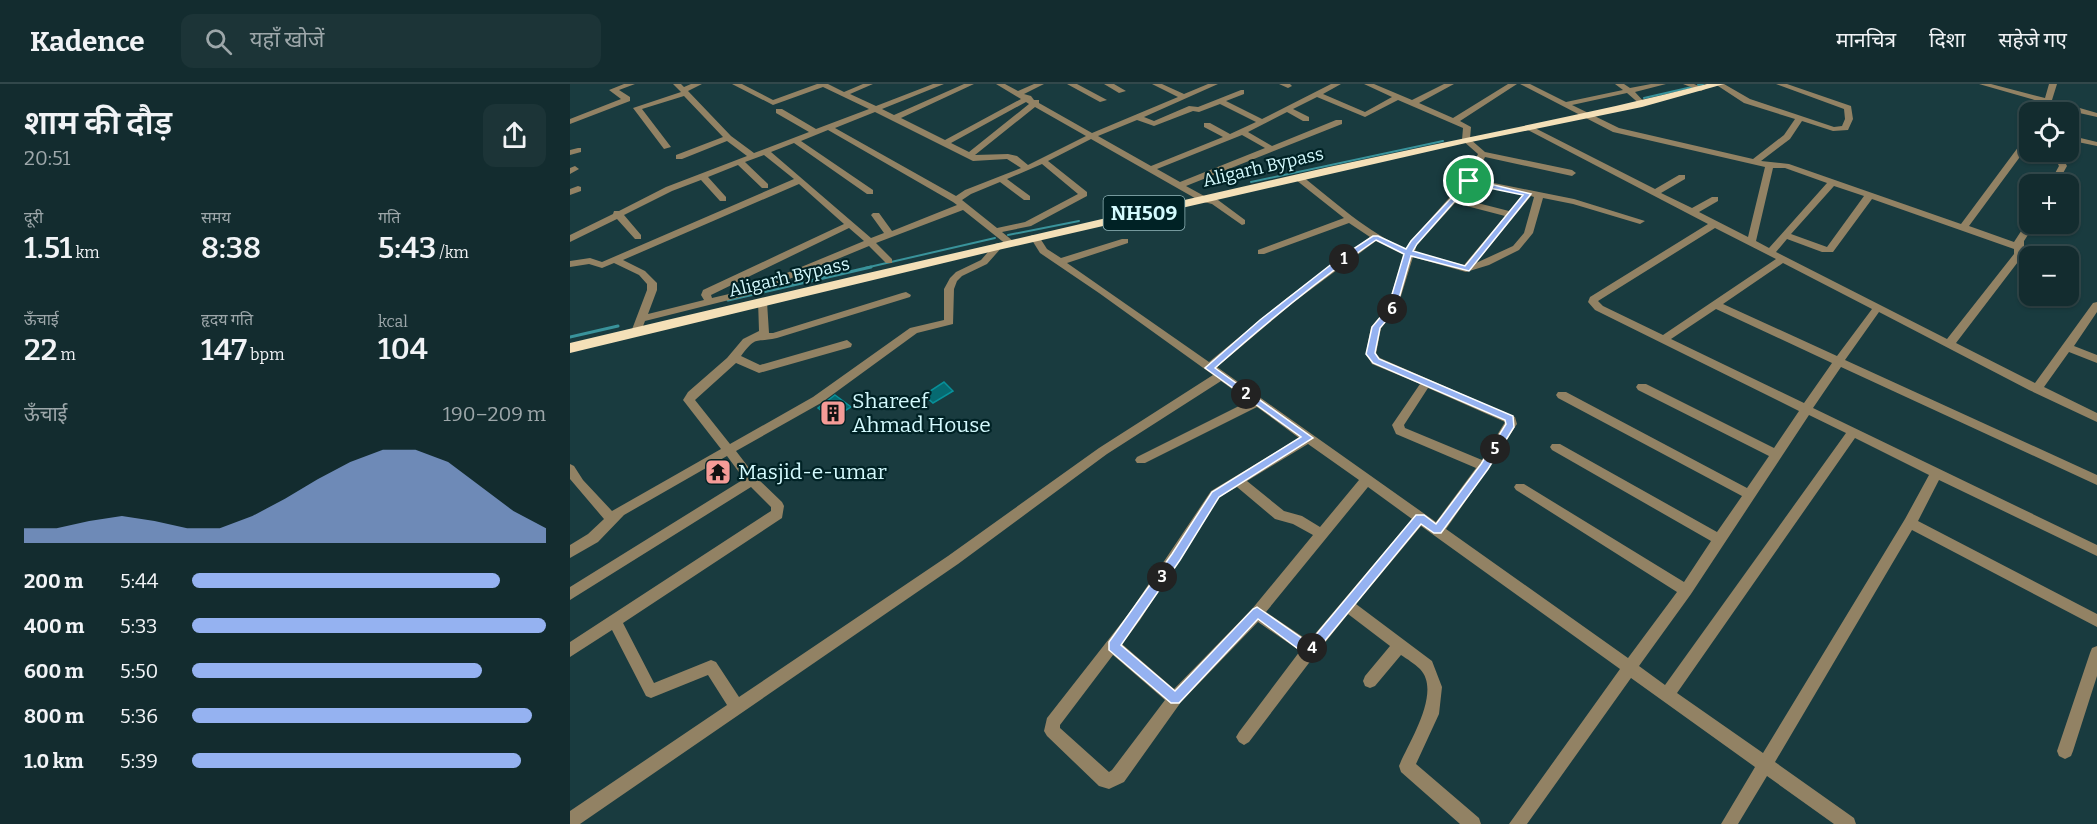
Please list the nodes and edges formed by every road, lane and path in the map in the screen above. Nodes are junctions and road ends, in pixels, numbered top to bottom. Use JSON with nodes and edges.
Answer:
{"nodes":[{"id":1,"x":631,"y":84,"type":"edge"},
{"id":2,"x":698,"y":84,"type":"edge"},
{"id":3,"x":736,"y":84,"type":"edge"},
{"id":4,"x":823,"y":84,"type":"edge"},
{"id":5,"x":869,"y":84,"type":"edge"},
{"id":6,"x":940,"y":84,"type":"edge"},
{"id":7,"x":970,"y":84,"type":"edge"},
{"id":8,"x":1000,"y":84,"type":"edge"},
{"id":9,"x":1040,"y":84,"type":"edge"},
{"id":10,"x":1071,"y":84,"type":"edge"},
{"id":11,"x":1108,"y":84,"type":"edge"},
{"id":12,"x":1156,"y":84,"type":"edge"},
{"id":13,"x":1212,"y":84,"type":"edge"},
{"id":14,"x":1337,"y":84,"type":"edge"},
{"id":15,"x":1368,"y":84,"type":"edge"},
{"id":16,"x":1392,"y":84,"type":"edge"},
{"id":17,"x":1450,"y":84,"type":"edge"},
{"id":18,"x":1514,"y":84,"type":"edge"},
{"id":19,"x":1524,"y":84,"type":"edge"},
{"id":20,"x":1543,"y":84,"type":"edge"},
{"id":21,"x":1619,"y":84,"type":"edge"},
{"id":22,"x":1662,"y":84,"type":"edge"},
{"id":23,"x":1687,"y":84,"type":"edge"},
{"id":24,"x":1719,"y":84,"type":"edge"},
{"id":25,"x":1780,"y":84,"type":"edge"},
{"id":26,"x":1983,"y":84,"type":"edge"},
{"id":27,"x":2053,"y":84,"type":"edge"},
{"id":28,"x":1533,"y":88,"type":"junction"},
{"id":29,"x":682,"y":89,"type":"edge"},
{"id":30,"x":1701,"y":89,"type":"junction"},
{"id":31,"x":1381,"y":90,"type":"junction"},
{"id":32,"x":1122,"y":91,"type":"dead end"},
{"id":33,"x":1241,"y":92,"type":"dead end"},
{"id":34,"x":1630,"y":92,"type":"junction"},
{"id":35,"x":1018,"y":94,"type":"junction"},
{"id":36,"x":842,"y":95,"type":"junction"},
{"id":37,"x":1318,"y":95,"type":"junction"},
{"id":38,"x":1397,"y":96,"type":"junction"},
{"id":39,"x":1181,"y":98,"type":"junction"},
{"id":40,"x":1032,"y":100,"type":"junction"},
{"id":41,"x":1102,"y":100,"type":"dead end"},
{"id":42,"x":1220,"y":101,"type":"junction"},
{"id":43,"x":2048,"y":102,"type":"joint"},
{"id":44,"x":1413,"y":103,"type":"junction"},
{"id":45,"x":1566,"y":104,"type":"junction"},
{"id":46,"x":1642,"y":104,"type":"junction"},
{"id":47,"x":1193,"y":108,"type":"junction"},
{"id":48,"x":874,"y":109,"type":"junction"},
{"id":49,"x":1288,"y":110,"type":"junction"},
{"id":50,"x":779,"y":111,"type":"dead end"},
{"id":51,"x":2079,"y":111,"type":"edge"},
{"id":52,"x":2097,"y":115,"type":"edge"},
{"id":53,"x":1585,"y":116,"type":"junction"},
{"id":54,"x":1138,"y":117,"type":"junction"},
{"id":55,"x":894,"y":118,"type":"junction"},
{"id":56,"x":1800,"y":118,"type":"junction"},
{"id":57,"x":1306,"y":119,"type":"dead end"},
{"id":58,"x":1454,"y":121,"type":"junction"},
{"id":59,"x":570,"y":122,"type":"edge"},
{"id":60,"x":1263,"y":122,"type":"junction"},
{"id":61,"x":1339,"y":122,"type":"dead end"},
{"id":62,"x":1207,"y":125,"type":"dead end"},
{"id":63,"x":828,"y":127,"type":"junction"},
{"id":64,"x":1526,"y":127,"type":"junction"},
{"id":65,"x":814,"y":132,"type":"junction"},
{"id":66,"x":1242,"y":132,"type":"junction"},
{"id":67,"x":1094,"y":136,"type":"junction"},
{"id":68,"x":1229,"y":137,"type":"junction"},
{"id":69,"x":728,"y":138,"type":"junction"},
{"id":70,"x":794,"y":140,"type":"junction"},
{"id":71,"x":1466,"y":140,"type":"junction"},
{"id":72,"x":2079,"y":140,"type":"edge"},
{"id":73,"x":945,"y":143,"type":"junction"},
{"id":74,"x":2097,"y":144,"type":"edge"},
{"id":75,"x":666,"y":147,"type":"dead end"},
{"id":76,"x":1272,"y":149,"type":"junction"},
{"id":77,"x":764,"y":151,"type":"junction"},
{"id":78,"x":2019,"y":152,"type":"edge"},
{"id":79,"x":1482,"y":154,"type":"junction"},
{"id":80,"x":753,"y":156,"type":"junction"},
{"id":81,"x":969,"y":156,"type":"junction"},
{"id":82,"x":679,"y":157,"type":"dead end"},
{"id":83,"x":739,"y":161,"type":"junction"},
{"id":84,"x":1042,"y":161,"type":"junction"},
{"id":85,"x":1755,"y":162,"type":"junction"},
{"id":86,"x":1769,"y":166,"type":"junction"},
{"id":87,"x":1028,"y":168,"type":"junction"},
{"id":88,"x":1150,"y":168,"type":"junction"},
{"id":89,"x":1572,"y":173,"type":"dead end"},
{"id":90,"x":702,"y":176,"type":"junction"},
{"id":91,"x":1682,"y":177,"type":"dead end"},
{"id":92,"x":1299,"y":178,"type":"junction"},
{"id":93,"x":1002,"y":179,"type":"junction"},
{"id":94,"x":800,"y":180,"type":"junction"},
{"id":95,"x":1469,"y":181,"type":"junction"},
{"id":96,"x":1833,"y":182,"type":"junction"},
{"id":97,"x":1180,"y":185,"type":"junction"},
{"id":98,"x":765,"y":186,"type":"dead end"},
{"id":99,"x":870,"y":192,"type":"dead end"},
{"id":100,"x":1655,"y":193,"type":"junction"},
{"id":101,"x":1528,"y":194,"type":"junction"},
{"id":102,"x":1869,"y":195,"type":"junction"},
{"id":103,"x":1539,"y":196,"type":"junction"},
{"id":104,"x":1027,"y":198,"type":"dead end"},
{"id":105,"x":723,"y":199,"type":"dead end"},
{"id":106,"x":1203,"y":199,"type":"junction"},
{"id":107,"x":1451,"y":199,"type":"junction"},
{"id":108,"x":1715,"y":199,"type":"dead end"},
{"id":109,"x":960,"y":203,"type":"junction"},
{"id":110,"x":1692,"y":212,"type":"junction"},
{"id":111,"x":617,"y":213,"type":"junction"},
{"id":112,"x":1510,"y":214,"type":"junction"},
{"id":113,"x":876,"y":215,"type":"dead end"},
{"id":114,"x":1351,"y":219,"type":"junction"},
{"id":115,"x":1640,"y":221,"type":"dead end"},
{"id":116,"x":1242,"y":222,"type":"dead end"},
{"id":117,"x":851,"y":224,"type":"junction"},
{"id":118,"x":1714,"y":224,"type":"junction"},
{"id":119,"x":1963,"y":228,"type":"junction"},
{"id":120,"x":995,"y":231,"type":"junction"},
{"id":121,"x":890,"y":235,"type":"junction"},
{"id":122,"x":1787,"y":236,"type":"junction"},
{"id":123,"x":638,"y":237,"type":"dead end"},
{"id":124,"x":1035,"y":237,"type":"junction"},
{"id":125,"x":1376,"y":237,"type":"junction"},
{"id":126,"x":570,"y":238,"type":"edge"},
{"id":127,"x":1125,"y":241,"type":"dead end"},
{"id":128,"x":870,"y":242,"type":"junction"},
{"id":129,"x":1751,"y":243,"type":"junction"},
{"id":130,"x":1004,"y":244,"type":"junction"},
{"id":131,"x":2019,"y":247,"type":"edge"},
{"id":132,"x":1261,"y":252,"type":"dead end"},
{"id":133,"x":1408,"y":253,"type":"junction"},
{"id":134,"x":1770,"y":253,"type":"junction"},
{"id":135,"x":2019,"y":254,"type":"edge"},
{"id":136,"x":1782,"y":259,"type":"junction"},
{"id":137,"x":615,"y":260,"type":"junction"},
{"id":138,"x":889,"y":261,"type":"dead end"},
{"id":139,"x":1059,"y":262,"type":"junction"},
{"id":140,"x":570,"y":264,"type":"edge"},
{"id":141,"x":1466,"y":269,"type":"junction"},
{"id":142,"x":906,"y":296,"type":"dead end"},
{"id":143,"x":762,"y":302,"type":"junction"},
{"id":144,"x":710,"y":303,"type":"junction"},
{"id":145,"x":1714,"y":304,"type":"junction"},
{"id":146,"x":1878,"y":307,"type":"junction"},
{"id":147,"x":2096,"y":309,"type":"edge"},
{"id":148,"x":641,"y":319,"type":"junction"},
{"id":149,"x":636,"y":332,"type":"junction"},
{"id":150,"x":762,"y":336,"type":"junction"},
{"id":151,"x":1664,"y":339,"type":"junction"},
{"id":152,"x":847,"y":344,"type":"dead end"},
{"id":153,"x":1949,"y":344,"type":"junction"},
{"id":154,"x":2067,"y":347,"type":"junction"},
{"id":155,"x":570,"y":348,"type":"edge"},
{"id":156,"x":735,"y":358,"type":"junction"},
{"id":157,"x":2097,"y":359,"type":"edge"},
{"id":158,"x":1838,"y":362,"type":"junction"},
{"id":159,"x":1214,"y":372,"type":"junction"},
{"id":160,"x":1427,"y":382,"type":"junction"},
{"id":161,"x":1642,"y":387,"type":"dead end"},
{"id":162,"x":2036,"y":388,"type":"junction"},
{"id":163,"x":1562,"y":395,"type":"dead end"},
{"id":164,"x":1258,"y":402,"type":"junction"},
{"id":165,"x":1808,"y":410,"type":"junction"},
{"id":166,"x":2097,"y":418,"type":"edge"},
{"id":167,"x":1853,"y":432,"type":"junction"},
{"id":168,"x":1308,"y":438,"type":"junction"},
{"id":169,"x":1556,"y":447,"type":"dead end"},
{"id":170,"x":726,"y":450,"type":"junction"},
{"id":171,"x":1777,"y":455,"type":"junction"},
{"id":172,"x":1141,"y":460,"type":"dead end"},
{"id":173,"x":1484,"y":466,"type":"junction"},
{"id":174,"x":570,"y":469,"type":"edge"},
{"id":175,"x":1937,"y":472,"type":"junction"},
{"id":176,"x":752,"y":480,"type":"junction"},
{"id":177,"x":1366,"y":480,"type":"junction"},
{"id":178,"x":2097,"y":480,"type":"edge"},
{"id":179,"x":1238,"y":481,"type":"junction"},
{"id":180,"x":574,"y":486,"type":"edge"},
{"id":181,"x":1521,"y":487,"type":"dead end"},
{"id":182,"x":1750,"y":495,"type":"junction"},
{"id":183,"x":610,"y":518,"type":"junction"},
{"id":184,"x":1420,"y":518,"type":"junction"},
{"id":185,"x":1910,"y":523,"type":"junction"},
{"id":186,"x":1438,"y":530,"type":"junction"},
{"id":187,"x":1322,"y":534,"type":"junction"},
{"id":188,"x":1718,"y":539,"type":"junction"},
{"id":189,"x":2097,"y":551,"type":"edge"},
{"id":190,"x":570,"y":552,"type":"edge"},
{"id":191,"x":1686,"y":590,"type":"junction"},
{"id":192,"x":570,"y":594,"type":"edge"},
{"id":193,"x":1348,"y":606,"type":"junction"},
{"id":194,"x":1257,"y":612,"type":"junction"},
{"id":195,"x":614,"y":621,"type":"junction"},
{"id":196,"x":2097,"y":621,"type":"edge"},
{"id":197,"x":1400,"y":645,"type":"junction"},
{"id":198,"x":1113,"y":646,"type":"junction"},
{"id":199,"x":570,"y":650,"type":"edge"},
{"id":200,"x":1310,"y":650,"type":"junction"},
{"id":201,"x":2097,"y":653,"type":"edge"},
{"id":202,"x":1628,"y":667,"type":"junction"},
{"id":203,"x":1370,"y":681,"type":"dead end"},
{"id":204,"x":1667,"y":695,"type":"junction"},
{"id":205,"x":1175,"y":699,"type":"junction"},
{"id":206,"x":737,"y":707,"type":"junction"},
{"id":207,"x":1244,"y":737,"type":"dead end"},
{"id":208,"x":2064,"y":751,"type":"dead end"},
{"id":209,"x":1764,"y":763,"type":"junction"},
{"id":210,"x":570,"y":822,"type":"edge"},
{"id":211,"x":1473,"y":824,"type":"edge"},
{"id":212,"x":1517,"y":824,"type":"edge"},
{"id":213,"x":1729,"y":824,"type":"edge"},
{"id":214,"x":1848,"y":824,"type":"edge"}],
"edges":[{"from":1,"to":59,"type":"street"},
{"from":2,"to":29,"type":"street"},
{"from":3,"to":4,"type":"street"},
{"from":4,"to":36,"type":"street"},
{"from":5,"to":36,"type":"street"},
{"from":6,"to":48,"type":"street"},
{"from":7,"to":55,"type":"street"},
{"from":8,"to":35,"type":"street"},
{"from":9,"to":35,"type":"street"},
{"from":10,"to":41,"type":"street"},
{"from":11,"to":32,"type":"street"},
{"from":12,"to":39,"type":"street"},
{"from":13,"to":39,"type":"street"},
{"from":14,"to":37,"type":"street"},
{"from":15,"to":31,"type":"street"},
{"from":16,"to":31,"type":"street"},
{"from":17,"to":44,"type":"street"},
{"from":18,"to":58,"type":"street"},
{"from":19,"to":28,"type":"street"},
{"from":20,"to":28,"type":"street"},
{"from":21,"to":34,"type":"street"},
{"from":22,"to":34,"type":"street"},
{"from":23,"to":30,"type":"street"},
{"from":24,"to":30,"type":"highway","name":"Aligarh Bypass","number":"NH509"},
{"from":24,"to":56,"type":"street"},
{"from":25,"to":56,"type":"street"},
{"from":26,"to":43,"type":"street"},
{"from":27,"to":43,"type":"street"},
{"from":28,"to":45,"type":"street"},
{"from":29,"to":69,"type":"street"},
{"from":29,"to":75,"type":"street"},
{"from":30,"to":46,"type":"highway","name":"Aligarh Bypass","number":"NH509"},
{"from":31,"to":38,"type":"street"},
{"from":33,"to":42,"type":"street"},
{"from":34,"to":45,"type":"street"},
{"from":34,"to":46,"type":"street"},
{"from":35,"to":40,"type":"street"},
{"from":36,"to":48,"type":"street"},
{"from":37,"to":38,"type":"street"},
{"from":37,"to":49,"type":"street"},
{"from":38,"to":44,"type":"street"},
{"from":39,"to":47,"type":"street"},
{"from":39,"to":54,"type":"street"},
{"from":40,"to":67,"type":"street"},
{"from":40,"to":73,"type":"street"},
{"from":40,"to":81,"type":"street"},
{"from":42,"to":47,"type":"street"},
{"from":42,"to":60,"type":"street"},
{"from":44,"to":58,"type":"street"},
{"from":45,"to":53,"type":"street"},
{"from":46,"to":53,"type":"highway","name":"Aligarh Bypass","number":"NH509"},
{"from":47,"to":54,"type":"street"},
{"from":48,"to":55,"type":"street"},
{"from":48,"to":63,"type":"street"},
{"from":49,"to":57,"type":"street"},
{"from":49,"to":60,"type":"street"},
{"from":50,"to":65,"type":"street"},
{"from":51,"to":52,"type":"street"},
{"from":53,"to":64,"type":"highway","name":"Aligarh Bypass","number":"NH509"},
{"from":53,"to":85,"type":"street"},
{"from":54,"to":67,"type":"street"},
{"from":55,"to":73,"type":"street"},
{"from":56,"to":85,"type":"street"},
{"from":58,"to":71,"type":"street"},
{"from":60,"to":66,"type":"street"},
{"from":61,"to":76,"type":"street"},
{"from":62,"to":68,"type":"street"},
{"from":63,"to":65,"type":"street"},
{"from":63,"to":109,"type":"street"},
{"from":64,"to":71,"type":"highway","name":"Aligarh Bypass","number":"NH509"},
{"from":64,"to":100,"type":"street"},
{"from":65,"to":70,"type":"street"},
{"from":66,"to":68,"type":"street"},
{"from":66,"to":76,"type":"street"},
{"from":67,"to":84,"type":"street"},
{"from":67,"to":88,"type":"street"},
{"from":68,"to":88,"type":"street"},
{"from":69,"to":80,"type":"street"},
{"from":69,"to":82,"type":"street"},
{"from":70,"to":77,"type":"street"},
{"from":70,"to":99,"type":"street"},
{"from":71,"to":79,"type":"street"},
{"from":71,"to":92,"type":"highway","name":"Aligarh Bypass","number":"NH509"},
{"from":72,"to":74,"type":"street"},
{"from":73,"to":81,"type":"street"},
{"from":76,"to":97,"type":"street"},
{"from":77,"to":80,"type":"street"},
{"from":77,"to":94,"type":"street"},
{"from":78,"to":119,"type":"street"},
{"from":79,"to":89,"type":"street"},
{"from":79,"to":95,"type":"street"},
{"from":80,"to":83,"type":"street"},
{"from":81,"to":87,"type":"street"},
{"from":83,"to":90,"type":"street"},
{"from":83,"to":98,"type":"street"},
{"from":84,"to":87,"type":"street"},
{"from":84,"to":120,"type":"street"},
{"from":85,"to":86,"type":"street"},
{"from":86,"to":96,"type":"street"},
{"from":86,"to":129,"type":"street"},
{"from":87,"to":93,"type":"street"},
{"from":88,"to":97,"type":"street"},
{"from":90,"to":105,"type":"street"},
{"from":90,"to":111,"type":"street"},
{"from":91,"to":100,"type":"street"},
{"from":92,"to":106,"type":"highway","name":"Aligarh Bypass","number":"NH509"},
{"from":92,"to":114,"type":"street"},
{"from":93,"to":104,"type":"street"},
{"from":93,"to":109,"type":"street"},
{"from":94,"to":117,"type":"street"},
{"from":94,"to":137,"type":"street"},
{"from":95,"to":101,"type":"street"},
{"from":95,"to":107,"type":"street"},
{"from":96,"to":102,"type":"street"},
{"from":96,"to":122,"type":"street"},
{"from":97,"to":106,"type":"street"},
{"from":100,"to":110,"type":"street"},
{"from":101,"to":103,"type":"street"},
{"from":101,"to":112,"type":"street"},
{"from":102,"to":119,"type":"street"},
{"from":102,"to":122,"type":"street"},
{"from":103,"to":115,"type":"street"},
{"from":103,"to":141,"type":"street"},
{"from":106,"to":116,"type":"street"},
{"from":106,"to":124,"type":"highway","name":"Aligarh Bypass","number":"NH509"},
{"from":107,"to":112,"type":"street"},
{"from":107,"to":133,"type":"street"},
{"from":108,"to":110,"type":"street"},
{"from":109,"to":120,"type":"street"},
{"from":109,"to":121,"type":"street"},
{"from":110,"to":118,"type":"street"},
{"from":111,"to":123,"type":"street"},
{"from":111,"to":126,"type":"street"},
{"from":112,"to":141,"type":"street"},
{"from":113,"to":121,"type":"street"},
{"from":114,"to":125,"type":"street"},
{"from":114,"to":132,"type":"street"},
{"from":117,"to":128,"type":"street"},
{"from":117,"to":144,"type":"street"},
{"from":118,"to":129,"type":"street"},
{"from":118,"to":151,"type":"street"},
{"from":119,"to":131,"type":"street"},
{"from":120,"to":130,"type":"street"},
{"from":121,"to":128,"type":"street"},
{"from":122,"to":134,"type":"street"},
{"from":124,"to":130,"type":"highway","name":"Aligarh Bypass","number":"NH509"},
{"from":124,"to":139,"type":"street"},
{"from":125,"to":133,"type":"street"},
{"from":125,"to":159,"type":"street"},
{"from":127,"to":139,"type":"street"},
{"from":128,"to":138,"type":"street"},
{"from":128,"to":144,"type":"street"},
{"from":129,"to":134,"type":"street"},
{"from":130,"to":143,"type":"highway","name":"Aligarh Bypass","number":"NH509"},
{"from":130,"to":170,"type":"street"},
{"from":133,"to":141,"type":"street"},
{"from":133,"to":160,"type":"street"},
{"from":134,"to":136,"type":"street"},
{"from":135,"to":153,"type":"street"},
{"from":136,"to":145,"type":"street"},
{"from":136,"to":146,"type":"street"},
{"from":137,"to":140,"type":"street"},
{"from":137,"to":148,"type":"street"},
{"from":139,"to":159,"type":"street"},
{"from":142,"to":150,"type":"street"},
{"from":143,"to":149,"type":"highway","name":"Aligarh Bypass","number":"NH509"},
{"from":143,"to":150,"type":"street"},
{"from":144,"to":148,"type":"street"},
{"from":145,"to":151,"type":"street"},
{"from":145,"to":158,"type":"street"},
{"from":146,"to":153,"type":"street"},
{"from":146,"to":158,"type":"street"},
{"from":147,"to":154,"type":"street"},
{"from":148,"to":149,"type":"street"},
{"from":149,"to":155,"type":"highway","name":"Aligarh Bypass","number":"NH509"},
{"from":150,"to":156,"type":"street"},
{"from":151,"to":165,"type":"street"},
{"from":152,"to":156,"type":"street"},
{"from":153,"to":162,"type":"street"},
{"from":154,"to":157,"type":"street"},
{"from":154,"to":162,"type":"street"},
{"from":156,"to":170,"type":"street"},
{"from":158,"to":165,"type":"street"},
{"from":158,"to":178,"type":"street"},
{"from":159,"to":164,"type":"street"},
{"from":159,"to":206,"type":"street"},
{"from":160,"to":173,"type":"street"},
{"from":160,"to":173,"type":"street"},
{"from":161,"to":171,"type":"street"},
{"from":162,"to":166,"type":"street"},
{"from":163,"to":182,"type":"street"},
{"from":164,"to":168,"type":"street"},
{"from":164,"to":172,"type":"street"},
{"from":165,"to":167,"type":"street"},
{"from":165,"to":171,"type":"street"},
{"from":167,"to":175,"type":"street"},
{"from":167,"to":204,"type":"street"},
{"from":168,"to":177,"type":"street"},
{"from":168,"to":179,"type":"street"},
{"from":169,"to":188,"type":"street"},
{"from":170,"to":176,"type":"street"},
{"from":170,"to":183,"type":"street"},
{"from":171,"to":182,"type":"street"},
{"from":173,"to":186,"type":"street"},
{"from":174,"to":180,"type":"street"},
{"from":175,"to":185,"type":"street"},
{"from":175,"to":189,"type":"street"},
{"from":176,"to":192,"type":"street"},
{"from":176,"to":195,"type":"street"},
{"from":177,"to":184,"type":"street"},
{"from":177,"to":187,"type":"street"},
{"from":179,"to":187,"type":"street"},
{"from":179,"to":198,"type":"street"},
{"from":180,"to":183,"type":"street"},
{"from":181,"to":191,"type":"street"},
{"from":182,"to":188,"type":"street"},
{"from":183,"to":190,"type":"street"},
{"from":184,"to":186,"type":"street"},
{"from":184,"to":193,"type":"street"},
{"from":185,"to":196,"type":"street"},
{"from":185,"to":209,"type":"street"},
{"from":186,"to":202,"type":"street"},
{"from":187,"to":194,"type":"street"},
{"from":188,"to":191,"type":"street"},
{"from":191,"to":202,"type":"street"},
{"from":193,"to":197,"type":"street"},
{"from":193,"to":200,"type":"street"},
{"from":194,"to":200,"type":"street"},
{"from":194,"to":205,"type":"street"},
{"from":195,"to":199,"type":"street"},
{"from":195,"to":206,"type":"street"},
{"from":197,"to":203,"type":"street"},
{"from":197,"to":211,"type":"street"},
{"from":198,"to":205,"type":"street"},
{"from":198,"to":205,"type":"street"},
{"from":200,"to":207,"type":"street"},
{"from":201,"to":208,"type":"street"},
{"from":202,"to":204,"type":"street"},
{"from":202,"to":212,"type":"street"},
{"from":204,"to":209,"type":"street"},
{"from":206,"to":210,"type":"street"},
{"from":209,"to":213,"type":"street"},
{"from":209,"to":214,"type":"street"}]}
